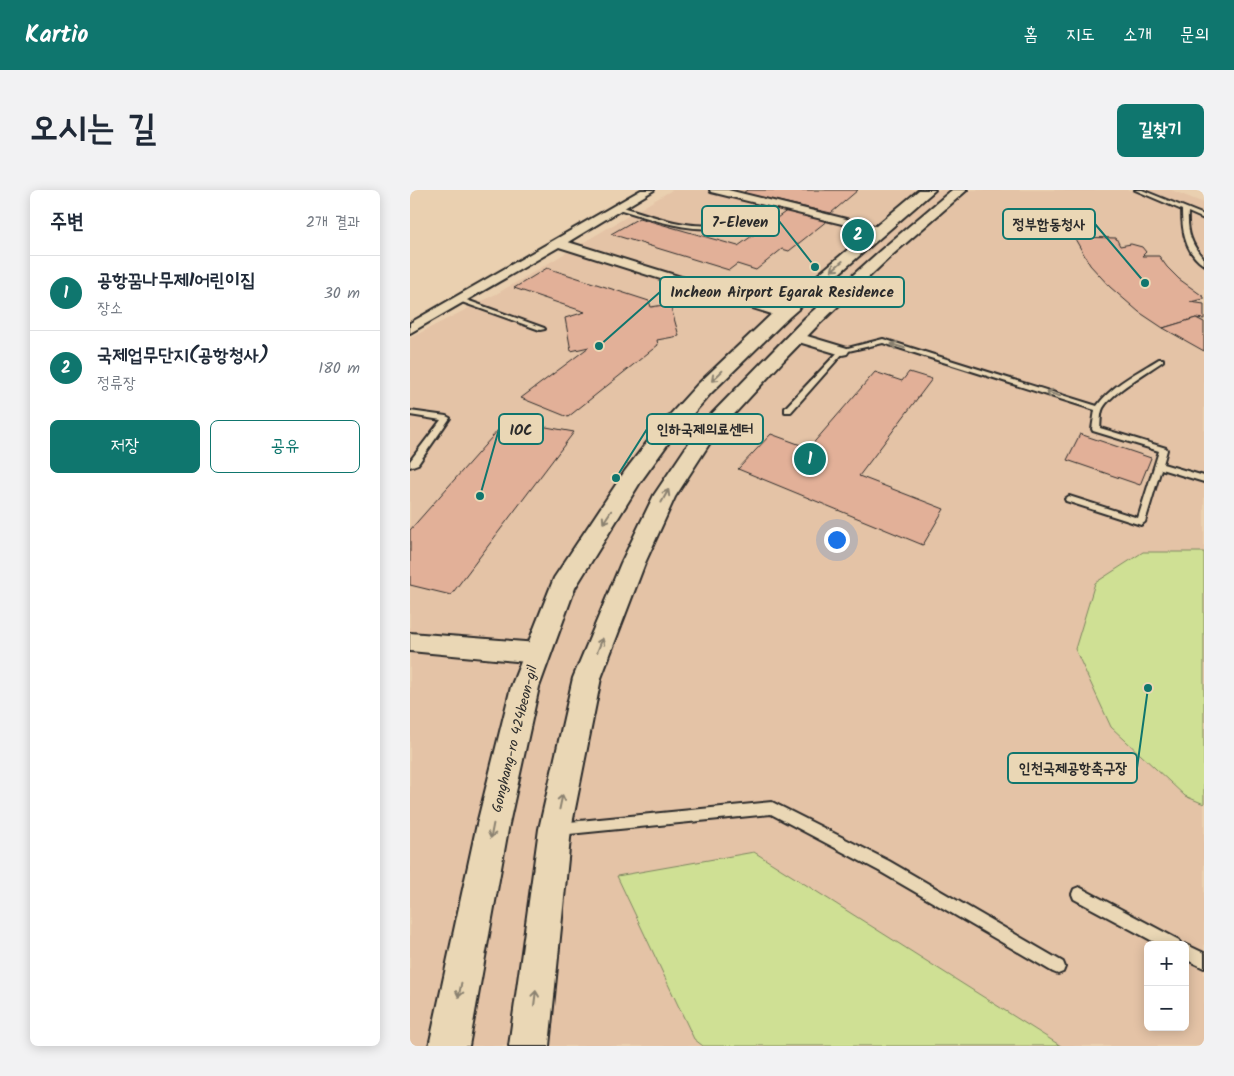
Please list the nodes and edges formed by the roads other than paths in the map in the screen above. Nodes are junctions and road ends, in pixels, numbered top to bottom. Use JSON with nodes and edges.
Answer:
{"nodes":[{"id":1,"x":649,"y":190,"type":"edge"},
{"id":2,"x":715,"y":190,"type":"edge"},
{"id":3,"x":928,"y":190,"type":"edge"},
{"id":4,"x":960,"y":190,"type":"edge"},
{"id":5,"x":1138,"y":190,"type":"edge"},
{"id":6,"x":620,"y":208,"type":"junction"},
{"id":7,"x":1184,"y":209,"type":"junction"},
{"id":8,"x":747,"y":216,"type":"dead end"},
{"id":9,"x":1204,"y":217,"type":"edge"},
{"id":10,"x":879,"y":230,"type":"junction"},
{"id":11,"x":558,"y":243,"type":"junction"},
{"id":12,"x":1204,"y":263,"type":"edge"},
{"id":13,"x":461,"y":300,"type":"junction"},
{"id":14,"x":783,"y":313,"type":"junction"},
{"id":15,"x":410,"y":329,"type":"edge"},
{"id":16,"x":542,"y":329,"type":"dead end"},
{"id":17,"x":797,"y":337,"type":"junction"},
{"id":18,"x":842,"y":351,"type":"junction"},
{"id":19,"x":1161,"y":360,"type":"dead end"},
{"id":20,"x":1099,"y":409,"type":"junction"},
{"id":21,"x":788,"y":410,"type":"dead end"},
{"id":22,"x":410,"y":413,"type":"edge"},
{"id":23,"x":410,"y":464,"type":"edge"},
{"id":24,"x":1158,"y":465,"type":"junction"},
{"id":25,"x":1204,"y":480,"type":"edge"},
{"id":26,"x":1069,"y":500,"type":"dead end"},
{"id":27,"x":410,"y":642,"type":"edge"},
{"id":28,"x":538,"y":653,"type":"junction"},
{"id":29,"x":555,"y":829,"type":"junction"},
{"id":30,"x":1079,"y":894,"type":"dead end"},
{"id":31,"x":1167,"y":941,"type":"edge"},
{"id":32,"x":1189,"y":953,"type":"edge"},
{"id":33,"x":1204,"y":961,"type":"edge"},
{"id":34,"x":1058,"y":967,"type":"dead end"},
{"id":35,"x":449,"y":1046,"type":"edge"},
{"id":36,"x":529,"y":1046,"type":"edge"}],
"edges":[{"from":1,"to":6,"type":"street"},
{"from":2,"to":10,"type":"street"},
{"from":3,"to":10,"type":"street","name":"Gonghang-ro 424beon-gil"},
{"from":4,"to":17,"type":"street"},
{"from":5,"to":7,"type":"lane"},
{"from":6,"to":8,"type":"lane"},
{"from":6,"to":11,"type":"street"},
{"from":7,"to":9,"type":"lane"},
{"from":7,"to":12,"type":"lane"},
{"from":10,"to":14,"type":"street","name":"Gonghang-ro 424beon-gil","one_way":true},
{"from":11,"to":13,"type":"street"},
{"from":11,"to":14,"type":"street"},
{"from":13,"to":15,"type":"street"},
{"from":13,"to":16,"type":"lane"},
{"from":14,"to":28,"type":"street","name":"Gonghang-ro 424beon-gil","one_way":true},
{"from":17,"to":18,"type":"street"},
{"from":29,"to":17,"type":"street","one_way":true},
{"from":20,"to":18,"type":"lane","one_way":true},
{"from":18,"to":21,"type":"lane"},
{"from":19,"to":20,"type":"lane"},
{"from":20,"to":24,"type":"lane"},
{"from":22,"to":23,"type":"lane"},
{"from":24,"to":25,"type":"lane"},
{"from":24,"to":26,"type":"lane"},
{"from":27,"to":28,"type":"street"},
{"from":28,"to":35,"type":"street","name":"Gonghang-ro 424beon-gil","one_way":true},
{"from":29,"to":34,"type":"lane"},
{"from":36,"to":29,"type":"street","one_way":true},
{"from":30,"to":31,"type":"lane"},
{"from":32,"to":33,"type":"lane"}]}
